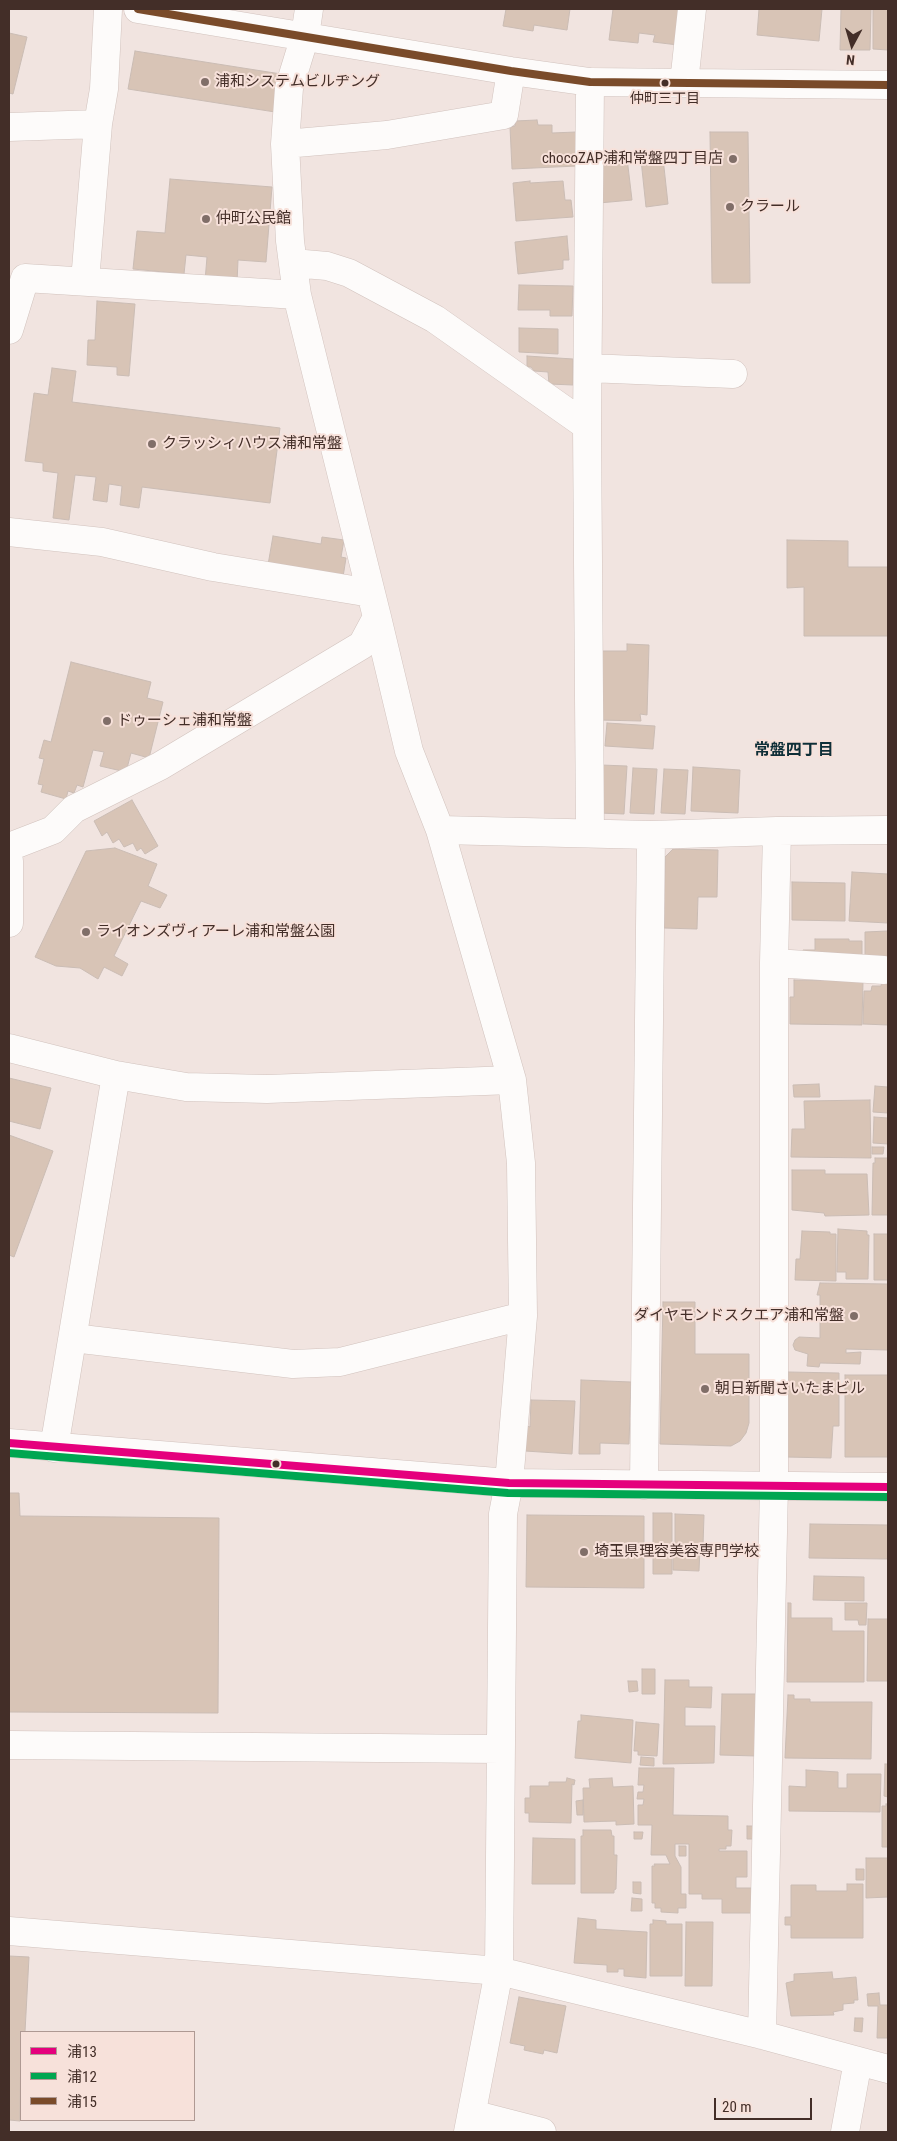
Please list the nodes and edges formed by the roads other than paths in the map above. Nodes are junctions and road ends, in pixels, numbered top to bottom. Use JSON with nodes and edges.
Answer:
{"nodes":[{"id":1,"x":108,"y":9,"type":"edge"},
{"id":2,"x":138,"y":9,"type":"edge"},
{"id":3,"x":309,"y":9,"type":"edge"},
{"id":4,"x":692,"y":9,"type":"edge"},
{"id":5,"x":305,"y":36,"type":"junction"},
{"id":6,"x":511,"y":71,"type":"junction"},
{"id":7,"x":590,"y":82,"type":"junction"},
{"id":8,"x":684,"y":84,"type":"junction"},
{"id":9,"x":888,"y":86,"type":"edge"},
{"id":10,"x":98,"y":124,"type":"junction"},
{"id":11,"x":9,"y":127,"type":"edge"},
{"id":12,"x":285,"y":144,"type":"junction"},
{"id":13,"x":293,"y":263,"type":"junction"},
{"id":14,"x":85,"y":281,"type":"junction"},
{"id":15,"x":297,"y":295,"type":"junction"},
{"id":16,"x":9,"y":330,"type":"edge"},
{"id":17,"x":588,"y":368,"type":"junction"},
{"id":18,"x":733,"y":374,"type":"dead end"},
{"id":19,"x":587,"y":426,"type":"junction"},
{"id":20,"x":9,"y":532,"type":"edge"},
{"id":21,"x":374,"y":605,"type":"junction"},
{"id":22,"x":440,"y":830,"type":"junction"},
{"id":23,"x":888,"y":830,"type":"edge"},
{"id":24,"x":777,"y":831,"type":"junction"},
{"id":25,"x":590,"y":833,"type":"junction"},
{"id":26,"x":651,"y":835,"type":"junction"},
{"id":27,"x":9,"y":847,"type":"edge"},
{"id":28,"x":9,"y":861,"type":"edge"},
{"id":29,"x":9,"y":923,"type":"edge"},
{"id":30,"x":774,"y":963,"type":"junction"},
{"id":31,"x":884,"y":970,"type":"dead end"},
{"id":32,"x":9,"y":1048,"type":"edge"},
{"id":33,"x":116,"y":1075,"type":"junction"},
{"id":34,"x":512,"y":1080,"type":"junction"},
{"id":35,"x":524,"y":1316,"type":"junction"},
{"id":36,"x":73,"y":1338,"type":"junction"},
{"id":37,"x":9,"y":1443,"type":"edge"},
{"id":38,"x":54,"y":1448,"type":"junction"},
{"id":39,"x":509,"y":1483,"type":"junction"},
{"id":40,"x":644,"y":1485,"type":"junction"},
{"id":41,"x":774,"y":1486,"type":"junction"},
{"id":42,"x":888,"y":1487,"type":"edge"},
{"id":43,"x":9,"y":1744,"type":"edge"},
{"id":44,"x":500,"y":1749,"type":"junction"},
{"id":45,"x":9,"y":1931,"type":"edge"},
{"id":46,"x":499,"y":1971,"type":"junction"},
{"id":47,"x":762,"y":2035,"type":"junction"},
{"id":48,"x":858,"y":2061,"type":"junction"},
{"id":49,"x":888,"y":2069,"type":"edge"},
{"id":50,"x":470,"y":2123,"type":"edge"},
{"id":51,"x":542,"y":2132,"type":"edge"},
{"id":52,"x":845,"y":2132,"type":"edge"}],
"edges":[{"from":1,"to":10,"type":"street"},
{"from":2,"to":5,"type":"street"},
{"from":3,"to":5,"type":"street"},
{"from":4,"to":8,"type":"street"},
{"from":5,"to":6,"type":"street"},
{"from":5,"to":12,"type":"street"},
{"from":6,"to":7,"type":"street"},
{"from":6,"to":12,"type":"street"},
{"from":7,"to":8,"type":"street"},
{"from":7,"to":17,"type":"street"},
{"from":8,"to":9,"type":"street"},
{"from":10,"to":11,"type":"street"},
{"from":10,"to":14,"type":"street"},
{"from":12,"to":13,"type":"street"},
{"from":13,"to":15,"type":"street"},
{"from":13,"to":19,"type":"street"},
{"from":14,"to":15,"type":"street"},
{"from":14,"to":16,"type":"street"},
{"from":15,"to":21,"type":"street"},
{"from":17,"to":18,"type":"street"},
{"from":17,"to":19,"type":"street"},
{"from":19,"to":25,"type":"street"},
{"from":20,"to":21,"type":"street"},
{"from":21,"to":22,"type":"street"},
{"from":21,"to":27,"type":"street"},
{"from":22,"to":25,"type":"street"},
{"from":22,"to":34,"type":"street"},
{"from":23,"to":24,"type":"street"},
{"from":24,"to":26,"type":"street"},
{"from":24,"to":30,"type":"street"},
{"from":25,"to":26,"type":"street"},
{"from":26,"to":40,"type":"street"},
{"from":28,"to":29,"type":"street"},
{"from":30,"to":31,"type":"street"},
{"from":30,"to":41,"type":"street"},
{"from":32,"to":33,"type":"street"},
{"from":33,"to":34,"type":"street"},
{"from":33,"to":36,"type":"street"},
{"from":34,"to":35,"type":"street"},
{"from":35,"to":36,"type":"street"},
{"from":35,"to":39,"type":"street"},
{"from":36,"to":38,"type":"street"},
{"from":37,"to":38,"type":"street"},
{"from":38,"to":39,"type":"street"},
{"from":39,"to":40,"type":"street"},
{"from":39,"to":44,"type":"street"},
{"from":40,"to":41,"type":"street"},
{"from":41,"to":42,"type":"street"},
{"from":41,"to":47,"type":"street"},
{"from":43,"to":44,"type":"street"},
{"from":44,"to":46,"type":"street"},
{"from":45,"to":46,"type":"street"},
{"from":46,"to":47,"type":"street"},
{"from":46,"to":50,"type":"street"},
{"from":47,"to":48,"type":"street"},
{"from":48,"to":49,"type":"street"},
{"from":48,"to":52,"type":"street"},
{"from":50,"to":51,"type":"street"}]}
